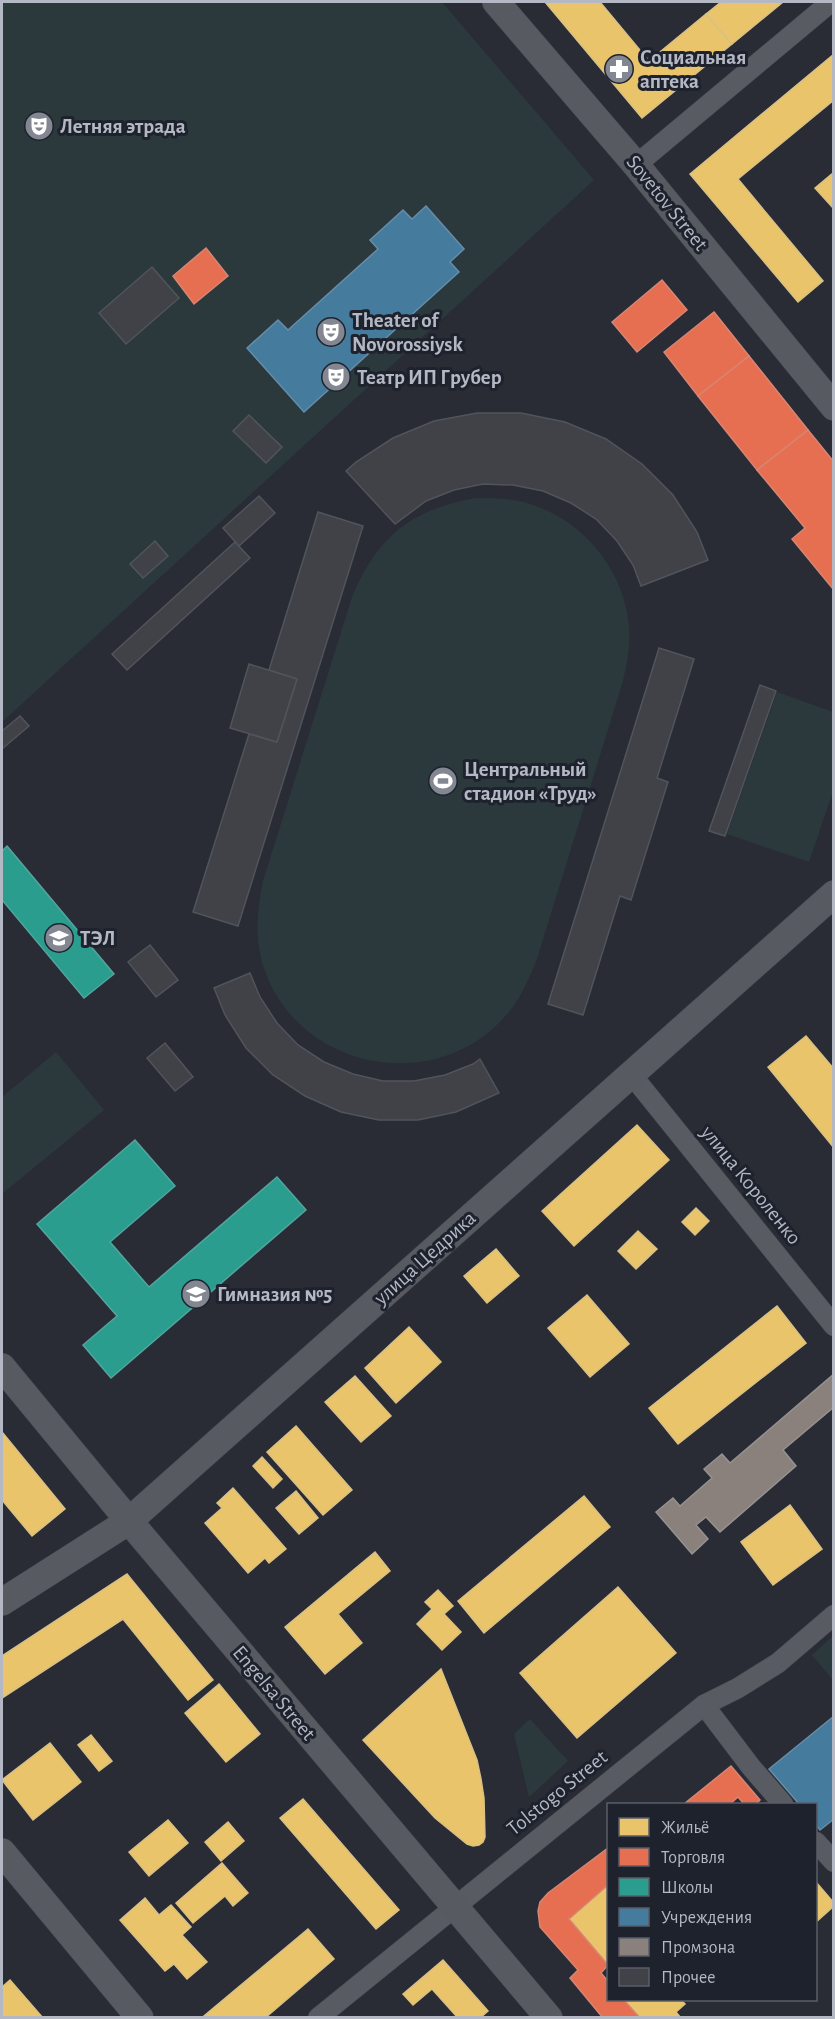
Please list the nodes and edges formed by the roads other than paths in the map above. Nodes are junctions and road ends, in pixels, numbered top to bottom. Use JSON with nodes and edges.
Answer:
{"nodes":[{"id":1,"x":496,"y":2,"type":"edge"},
{"id":2,"x":831,"y":2,"type":"edge"},
{"id":3,"x":636,"y":165,"type":"junction"},
{"id":4,"x":834,"y":407,"type":"edge"},
{"id":5,"x":834,"y":894,"type":"edge"},
{"id":6,"x":631,"y":1074,"type":"junction"},
{"id":7,"x":834,"y":1326,"type":"edge"},
{"id":8,"x":2,"y":1367,"type":"edge"},
{"id":9,"x":129,"y":1521,"type":"junction"},
{"id":10,"x":2,"y":1602,"type":"edge"},
{"id":11,"x":834,"y":1615,"type":"edge"},
{"id":12,"x":704,"y":1705,"type":"junction"},
{"id":13,"x":782,"y":1803,"type":"edge"},
{"id":14,"x":817,"y":1843,"type":"edge"},
{"id":15,"x":2,"y":1852,"type":"edge"},
{"id":16,"x":834,"y":1862,"type":"edge"},
{"id":17,"x":456,"y":1906,"type":"junction"},
{"id":18,"x":140,"y":2018,"type":"edge"},
{"id":19,"x":318,"y":2018,"type":"edge"},
{"id":20,"x":549,"y":2018,"type":"edge"}],
"edges":[{"from":1,"to":3,"type":"street","name":"Sovetov Street"},
{"from":2,"to":3,"type":"street"},
{"from":3,"to":4,"type":"street","name":"Sovetov Street"},
{"from":5,"to":6,"type":"street","name":"улица Цедрика"},
{"from":6,"to":7,"type":"street","name":"улица Короленко"},
{"from":6,"to":9,"type":"street","name":"улица Цедрика"},
{"from":8,"to":9,"type":"street","name":"Engelsa Street"},
{"from":9,"to":10,"type":"street","name":"улица Цедрика"},
{"from":9,"to":17,"type":"street","name":"Engelsa Street"},
{"from":11,"to":12,"type":"street","name":"Tolstogo Street"},
{"from":12,"to":13,"type":"street"},
{"from":12,"to":17,"type":"street","name":"Tolstogo Street"},
{"from":14,"to":16,"type":"street"},
{"from":15,"to":18,"type":"street"},
{"from":17,"to":19,"type":"street","name":"Tolstogo Street"},
{"from":17,"to":20,"type":"street","name":"Engelsa Street"}]}
